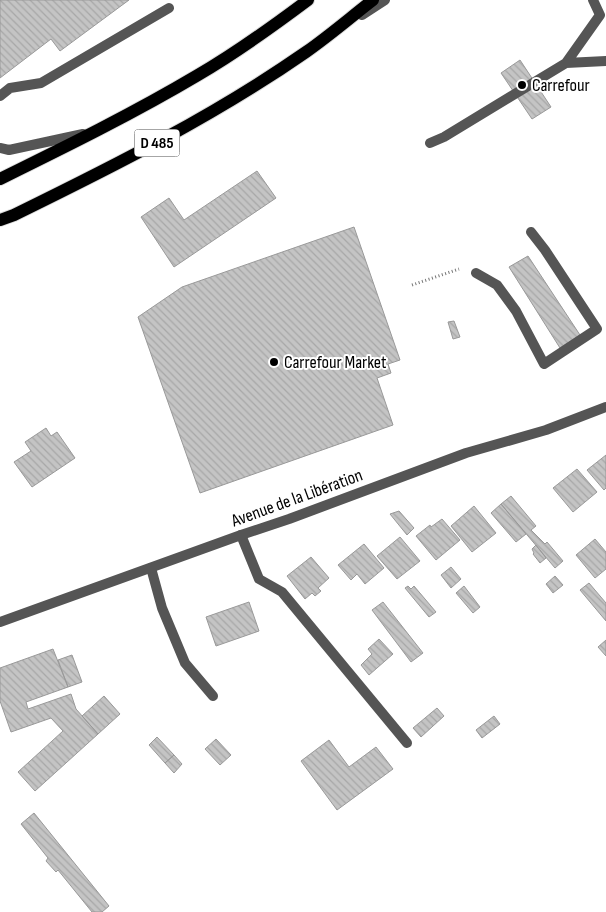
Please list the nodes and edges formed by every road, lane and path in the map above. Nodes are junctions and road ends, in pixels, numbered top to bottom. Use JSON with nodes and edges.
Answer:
{"nodes":[{"id":1,"x":308,"y":0,"type":"edge"},
{"id":2,"x":372,"y":0,"type":"edge"},
{"id":3,"x":385,"y":0,"type":"edge"},
{"id":4,"x":593,"y":0,"type":"edge"},
{"id":5,"x":169,"y":8,"type":"dead end"},
{"id":6,"x":603,"y":18,"type":"edge"},
{"id":7,"x":307,"y":51,"type":"junction"},
{"id":8,"x":606,"y":61,"type":"edge"},
{"id":9,"x":566,"y":64,"type":"junction"},
{"id":10,"x":0,"y":96,"type":"edge"},
{"id":11,"x":99,"y":131,"type":"junction"},
{"id":12,"x":430,"y":143,"type":"dead end"},
{"id":13,"x":0,"y":148,"type":"edge"},
{"id":14,"x":0,"y":179,"type":"edge"},
{"id":15,"x":0,"y":220,"type":"edge"},
{"id":16,"x":531,"y":232,"type":"dead end"},
{"id":17,"x":465,"y":263,"type":"dead end"},
{"id":18,"x":476,"y":273,"type":"dead end"},
{"id":19,"x":412,"y":285,"type":"dead end"},
{"id":20,"x":606,"y":407,"type":"edge"},
{"id":21,"x":241,"y":535,"type":"junction"},
{"id":22,"x":151,"y":568,"type":"junction"},
{"id":23,"x":0,"y":622,"type":"edge"},
{"id":24,"x":213,"y":696,"type":"dead end"},
{"id":25,"x":408,"y":743,"type":"dead end"}],
"edges":[{"from":1,"to":11,"type":"main road","number":"D 485"},
{"from":2,"to":7,"type":"main road","number":"D 485"},
{"from":3,"to":7,"type":"street"},
{"from":4,"to":6,"type":"street"},
{"from":5,"to":10,"type":"street"},
{"from":6,"to":9,"type":"street"},
{"from":7,"to":15,"type":"main road","number":"D 485"},
{"from":8,"to":9,"type":"street"},
{"from":9,"to":12,"type":"street"},
{"from":11,"to":13,"type":"street"},
{"from":11,"to":14,"type":"main road","number":"D 485"},
{"from":16,"to":18,"type":"street"},
{"from":17,"to":19,"type":"path"},
{"from":20,"to":21,"type":"street","name":"Avenue de la Libération"},
{"from":21,"to":22,"type":"street","name":"Avenue de la Libération"},
{"from":21,"to":25,"type":"street"},
{"from":22,"to":23,"type":"street","name":"Avenue de la Libération"},
{"from":22,"to":24,"type":"street"}]}
